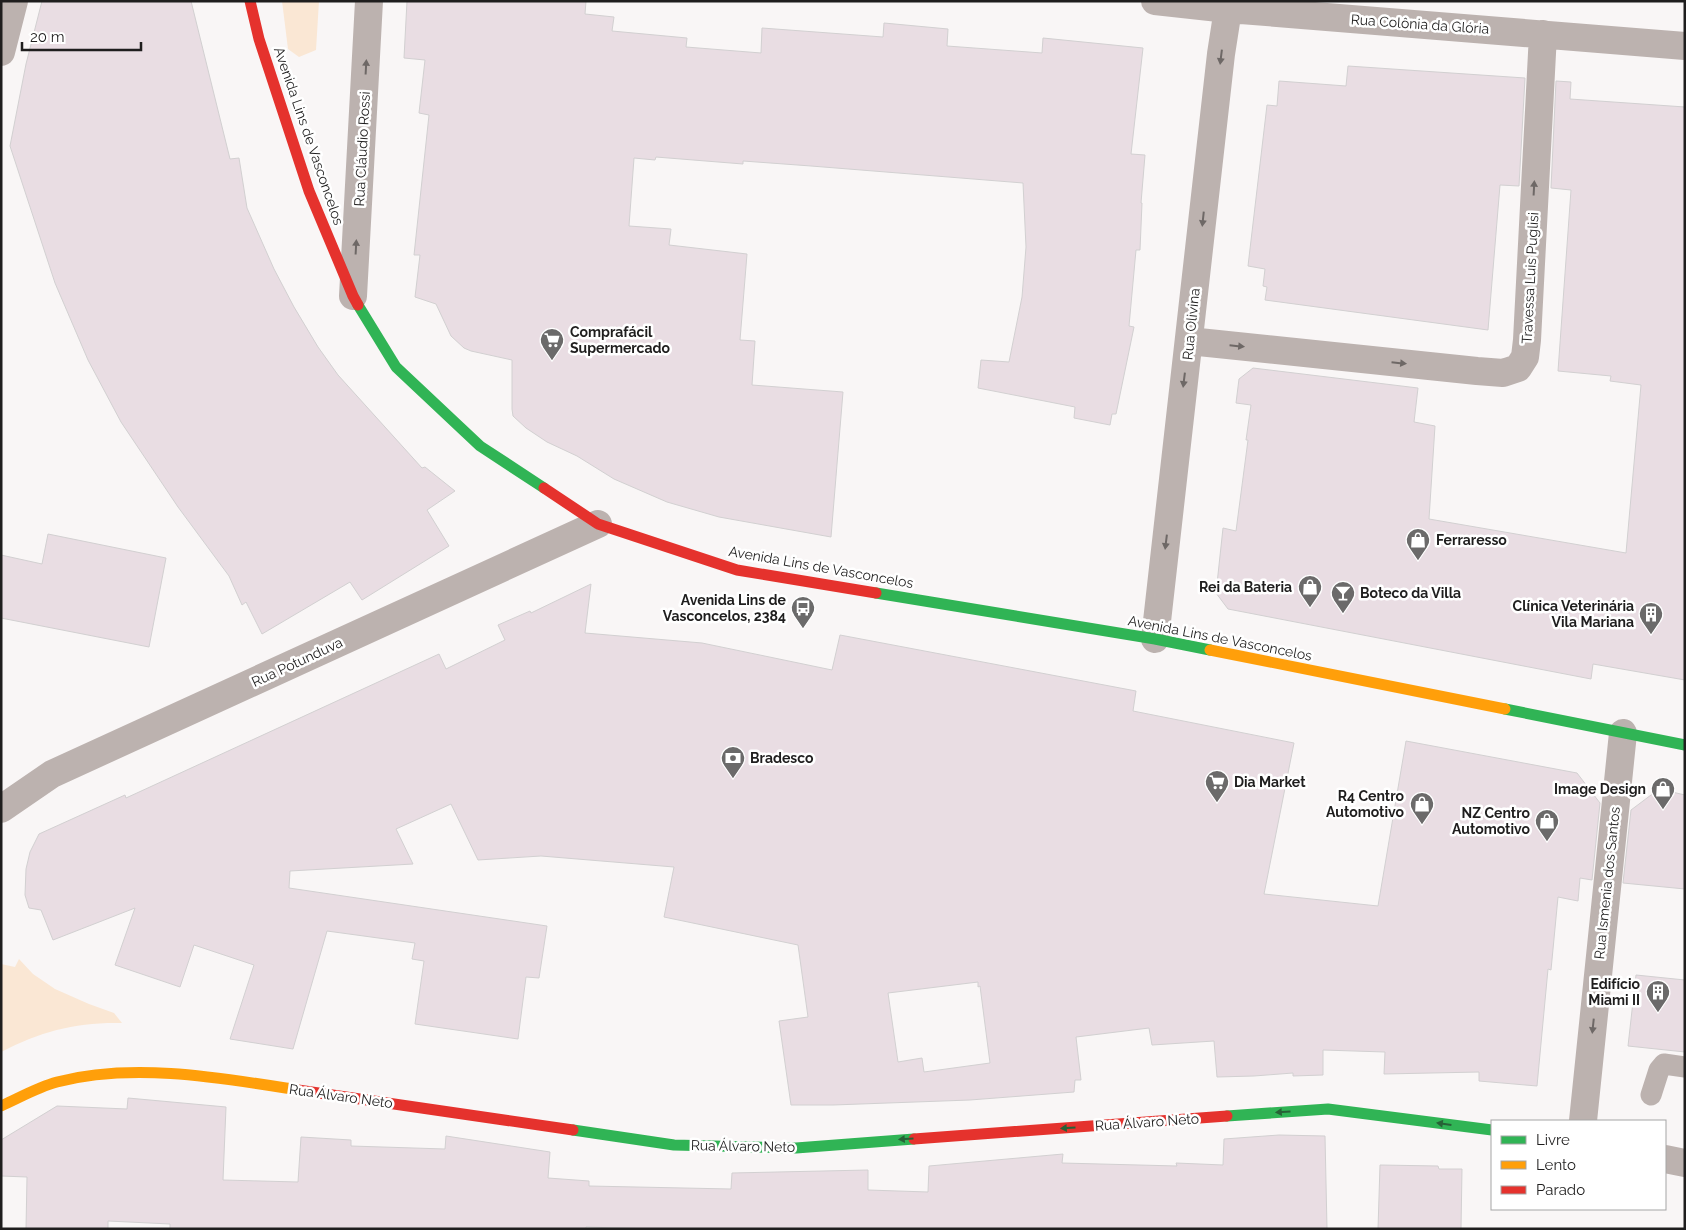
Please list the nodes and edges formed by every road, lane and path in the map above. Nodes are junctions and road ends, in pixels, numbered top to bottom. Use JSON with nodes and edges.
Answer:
{"nodes":[{"id":1,"x":14,"y":1,"type":"edge"},
{"id":2,"x":250,"y":1,"type":"edge"},
{"id":3,"x":369,"y":1,"type":"edge"},
{"id":4,"x":1155,"y":1,"type":"edge"},
{"id":5,"x":1228,"y":9,"type":"junction"},
{"id":6,"x":1390,"y":12,"type":"edge"},
{"id":7,"x":1543,"y":34,"type":"junction"},
{"id":8,"x":1685,"y":46,"type":"edge"},
{"id":9,"x":1,"y":52,"type":"edge"},
{"id":10,"x":353,"y":296,"type":"junction"},
{"id":11,"x":1189,"y":341,"type":"junction"},
{"id":12,"x":598,"y":524,"type":"junction"},
{"id":13,"x":1155,"y":639,"type":"junction"},
{"id":14,"x":1623,"y":733,"type":"junction"},
{"id":15,"x":1685,"y":746,"type":"edge"},
{"id":16,"x":1,"y":809,"type":"edge"},
{"id":17,"x":1685,"y":1067,"type":"edge"},
{"id":18,"x":1651,"y":1095,"type":"dead end"},
{"id":19,"x":1,"y":1106,"type":"edge"},
{"id":20,"x":1583,"y":1120,"type":"edge"},
{"id":21,"x":1491,"y":1130,"type":"edge"},
{"id":22,"x":1666,"y":1159,"type":"edge"},
{"id":23,"x":1685,"y":1163,"type":"edge"}],
"edges":[{"from":1,"to":9,"type":"street"},
{"from":2,"to":10,"type":"street","name":"Avenida Lins de Vasconcelos"},
{"from":10,"to":3,"type":"street","name":"Rua Cláudio Rossi","one_way":true},
{"from":4,"to":5,"type":"street","name":"Rua Colônia da Glória"},
{"from":5,"to":6,"type":"street","name":"Rua Colônia da Glória"},
{"from":5,"to":11,"type":"street","name":"Rua Olivina","one_way":true},
{"from":6,"to":7,"type":"street","name":"Rua Colônia da Glória"},
{"from":7,"to":8,"type":"street","name":"Rua Colônia da Glória"},
{"from":11,"to":7,"type":"street","name":"Travessa Luis Puglisi","one_way":true},
{"from":10,"to":12,"type":"street","name":"Avenida Lins de Vasconcelos"},
{"from":11,"to":13,"type":"street","name":"Rua Olivina","one_way":true},
{"from":12,"to":13,"type":"street","name":"Avenida Lins de Vasconcelos"},
{"from":12,"to":16,"type":"street","name":"Rua Potunduva"},
{"from":13,"to":14,"type":"street","name":"Avenida Lins de Vasconcelos"},
{"from":14,"to":15,"type":"street","name":"Avenida Lins de Vasconcelos"},
{"from":14,"to":20,"type":"street","name":"Rua Ismenia dos Santos","one_way":true},
{"from":17,"to":18,"type":"lane"},
{"from":21,"to":19,"type":"street","name":"Rua Álvaro Neto","one_way":true},
{"from":22,"to":23,"type":"street"}]}
